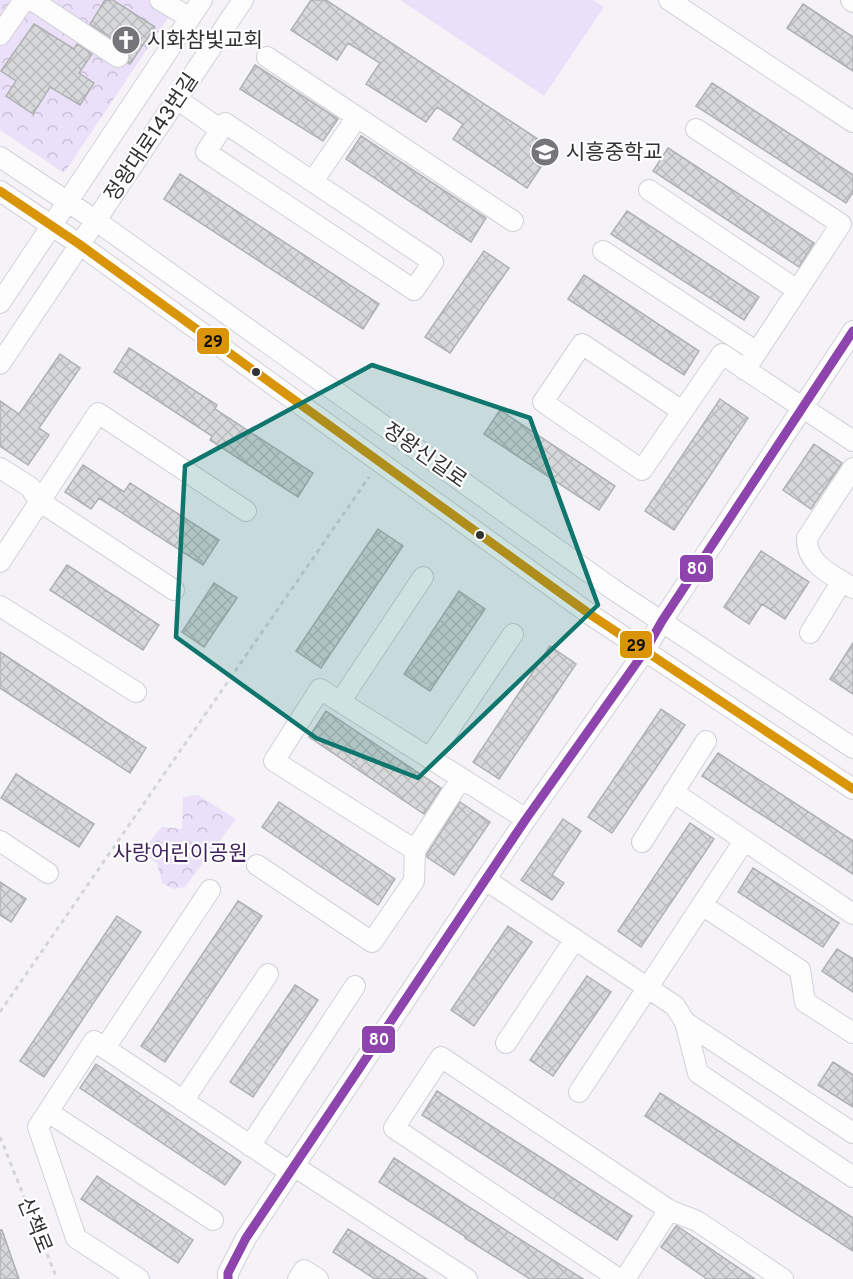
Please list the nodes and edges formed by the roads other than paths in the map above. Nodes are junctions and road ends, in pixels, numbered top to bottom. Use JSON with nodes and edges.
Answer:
{"nodes":[{"id":1,"x":24,"y":0,"type":"edge"},
{"id":2,"x":32,"y":0,"type":"edge"},
{"id":3,"x":160,"y":0,"type":"edge"},
{"id":4,"x":202,"y":0,"type":"edge"},
{"id":5,"x":243,"y":0,"type":"edge"},
{"id":6,"x":669,"y":0,"type":"edge"},
{"id":7,"x":189,"y":18,"type":"junction"},
{"id":8,"x":0,"y":35,"type":"edge"},
{"id":9,"x":118,"y":57,"type":"dead end"},
{"id":10,"x":267,"y":57,"type":"dead end"},
{"id":11,"x":177,"y":99,"type":"junction"},
{"id":12,"x":357,"y":117,"type":"junction"},
{"id":13,"x":853,"y":122,"type":"edge"},
{"id":14,"x":696,"y":129,"type":"dead end"},
{"id":15,"x":221,"y":130,"type":"junction"},
{"id":16,"x":0,"y":158,"type":"edge"},
{"id":17,"x":313,"y":181,"type":"junction"},
{"id":18,"x":649,"y":190,"type":"dead end"},
{"id":19,"x":0,"y":191,"type":"edge"},
{"id":20,"x":67,"y":201,"type":"junction"},
{"id":21,"x":95,"y":220,"type":"junction"},
{"id":22,"x":513,"y":220,"type":"dead end"},
{"id":23,"x":51,"y":225,"type":"junction"},
{"id":24,"x":79,"y":244,"type":"junction"},
{"id":25,"x":603,"y":251,"type":"dead end"},
{"id":26,"x":797,"y":290,"type":"junction"},
{"id":27,"x":0,"y":303,"type":"edge"},
{"id":28,"x":853,"y":331,"type":"edge"},
{"id":29,"x":757,"y":352,"type":"junction"},
{"id":30,"x":0,"y":364,"type":"edge"},
{"id":31,"x":745,"y":370,"type":"junction"},
{"id":32,"x":802,"y":407,"type":"junction"},
{"id":33,"x":682,"y":411,"type":"junction"},
{"id":34,"x":853,"y":441,"type":"edge"},
{"id":35,"x":0,"y":468,"type":"edge"},
{"id":36,"x":853,"y":468,"type":"edge"},
{"id":37,"x":39,"y":501,"type":"junction"},
{"id":38,"x":246,"y":511,"type":"dead end"},
{"id":39,"x":0,"y":562,"type":"edge"},
{"id":40,"x":423,"y":577,"type":"dead end"},
{"id":41,"x":847,"y":585,"type":"edge"},
{"id":42,"x":174,"y":590,"type":"dead end"},
{"id":43,"x":0,"y":606,"type":"edge"},
{"id":44,"x":662,"y":621,"type":"junction"},
{"id":45,"x":810,"y":633,"type":"dead end"},
{"id":46,"x":513,"y":634,"type":"dead end"},
{"id":47,"x":645,"y":651,"type":"junction"},
{"id":48,"x":136,"y":692,"type":"dead end"},
{"id":49,"x":340,"y":702,"type":"junction"},
{"id":50,"x":706,"y":741,"type":"dead end"},
{"id":51,"x":853,"y":748,"type":"edge"},
{"id":52,"x":430,"y":758,"type":"junction"},
{"id":53,"x":461,"y":779,"type":"junction"},
{"id":54,"x":853,"y":789,"type":"edge"},
{"id":55,"x":673,"y":792,"type":"junction"},
{"id":56,"x":526,"y":819,"type":"junction"},
{"id":57,"x":0,"y":841,"type":"edge"},
{"id":58,"x":744,"y":841,"type":"junction"},
{"id":59,"x":642,"y":842,"type":"dead end"},
{"id":60,"x":415,"y":850,"type":"junction"},
{"id":61,"x":257,"y":865,"type":"dead end"},
{"id":62,"x":48,"y":873,"type":"dead end"},
{"id":63,"x":486,"y":880,"type":"junction"},
{"id":64,"x":210,"y":890,"type":"dead end"},
{"id":65,"x":702,"y":904,"type":"junction"},
{"id":66,"x":853,"y":914,"type":"edge"},
{"id":67,"x":575,"y":939,"type":"junction"},
{"id":68,"x":268,"y":974,"type":"dead end"},
{"id":69,"x":355,"y":986,"type":"dead end"},
{"id":70,"x":648,"y":988,"type":"junction"},
{"id":71,"x":685,"y":1022,"type":"junction"},
{"id":72,"x":853,"y":1033,"type":"edge"},
{"id":73,"x":506,"y":1043,"type":"dead end"},
{"id":74,"x":105,"y":1048,"type":"junction"},
{"id":75,"x":579,"y":1092,"type":"dead end"},
{"id":76,"x":183,"y":1101,"type":"junction"},
{"id":77,"x":48,"y":1112,"type":"junction"},
{"id":78,"x":853,"y":1133,"type":"edge"},
{"id":79,"x":250,"y":1146,"type":"junction"},
{"id":80,"x":292,"y":1169,"type":"junction"},
{"id":81,"x":853,"y":1177,"type":"edge"},
{"id":82,"x":669,"y":1210,"type":"junction"},
{"id":83,"x":213,"y":1220,"type":"dead end"},
{"id":84,"x":629,"y":1277,"type":"edge"},
{"id":85,"x":140,"y":1279,"type":"edge"},
{"id":86,"x":228,"y":1279,"type":"edge"},
{"id":87,"x":298,"y":1279,"type":"edge"},
{"id":88,"x":318,"y":1279,"type":"edge"},
{"id":89,"x":467,"y":1279,"type":"edge"},
{"id":90,"x":783,"y":1279,"type":"edge"}],
"edges":[{"from":1,"to":8,"type":"street"},
{"from":2,"to":9,"type":"street"},
{"from":3,"to":7,"type":"street"},
{"from":4,"to":7,"type":"street","name":"정왕대로143번길"},
{"from":5,"to":11,"type":"street","name":"정왕대로143번길"},
{"from":6,"to":13,"type":"street"},
{"from":7,"to":20,"type":"street","name":"정왕대로143번길"},
{"from":10,"to":12,"type":"street"},
{"from":11,"to":15,"type":"street"},
{"from":11,"to":21,"type":"street","name":"정왕대로143번길"},
{"from":12,"to":17,"type":"street"},
{"from":12,"to":22,"type":"street"},
{"from":14,"to":26,"type":"street"},
{"from":15,"to":17,"type":"street"},
{"from":15,"to":17,"type":"street"},
{"from":16,"to":20,"type":"street","name":"정왕신길로"},
{"from":18,"to":26,"type":"street"},
{"from":19,"to":23,"type":"street","name":"정왕신길로"},
{"from":20,"to":21,"type":"street","name":"정왕신길로"},
{"from":20,"to":23,"type":"street","name":"정왕대로143번길"},
{"from":21,"to":24,"type":"street","name":"정왕대로143번길"},
{"from":21,"to":44,"type":"street","name":"정왕신길로"},
{"from":23,"to":24,"type":"street","name":"정왕신길로"},
{"from":23,"to":27,"type":"street","name":"정왕대로143번길"},
{"from":24,"to":30,"type":"street","name":"정왕대로143번길"},
{"from":24,"to":47,"type":"street","name":"정왕신길로"},
{"from":25,"to":29,"type":"street"},
{"from":26,"to":29,"type":"street"},
{"from":28,"to":32,"type":"street"},
{"from":29,"to":31,"type":"street"},
{"from":31,"to":32,"type":"street"},
{"from":31,"to":33,"type":"street"},
{"from":32,"to":34,"type":"street"},
{"from":32,"to":44,"type":"street"},
{"from":33,"to":33,"type":"street"},
{"from":35,"to":37,"type":"street"},
{"from":36,"to":41,"type":"street"},
{"from":37,"to":38,"type":"street"},
{"from":37,"to":39,"type":"street"},
{"from":37,"to":42,"type":"street"},
{"from":40,"to":49,"type":"street"},
{"from":41,"to":45,"type":"street"},
{"from":43,"to":48,"type":"street"},
{"from":44,"to":47,"type":"street"},
{"from":44,"to":51,"type":"street","name":"정왕신길로"},
{"from":46,"to":52,"type":"street"},
{"from":47,"to":54,"type":"street","name":"정왕신길로"},
{"from":47,"to":56,"type":"street"},
{"from":49,"to":52,"type":"street"},
{"from":49,"to":60,"type":"street"},
{"from":50,"to":55,"type":"street"},
{"from":52,"to":53,"type":"street"},
{"from":53,"to":56,"type":"street"},
{"from":53,"to":60,"type":"street"},
{"from":55,"to":58,"type":"street"},
{"from":55,"to":59,"type":"street"},
{"from":56,"to":63,"type":"street"},
{"from":57,"to":62,"type":"street"},
{"from":58,"to":65,"type":"street"},
{"from":58,"to":66,"type":"street"},
{"from":60,"to":61,"type":"street"},
{"from":63,"to":67,"type":"street"},
{"from":63,"to":80,"type":"street"},
{"from":64,"to":74,"type":"street"},
{"from":65,"to":70,"type":"street"},
{"from":65,"to":72,"type":"street"},
{"from":67,"to":70,"type":"street"},
{"from":67,"to":73,"type":"street"},
{"from":68,"to":76,"type":"street"},
{"from":69,"to":79,"type":"street"},
{"from":70,"to":71,"type":"street"},
{"from":70,"to":75,"type":"street"},
{"from":71,"to":78,"type":"street"},
{"from":71,"to":81,"type":"street"},
{"from":74,"to":76,"type":"street"},
{"from":74,"to":77,"type":"street"},
{"from":76,"to":79,"type":"street"},
{"from":77,"to":83,"type":"street"},
{"from":77,"to":85,"type":"street"},
{"from":79,"to":80,"type":"street"},
{"from":80,"to":86,"type":"street"},
{"from":80,"to":89,"type":"street"},
{"from":82,"to":84,"type":"street"},
{"from":82,"to":84,"type":"street"},
{"from":82,"to":90,"type":"street"},
{"from":87,"to":88,"type":"street"}]}
